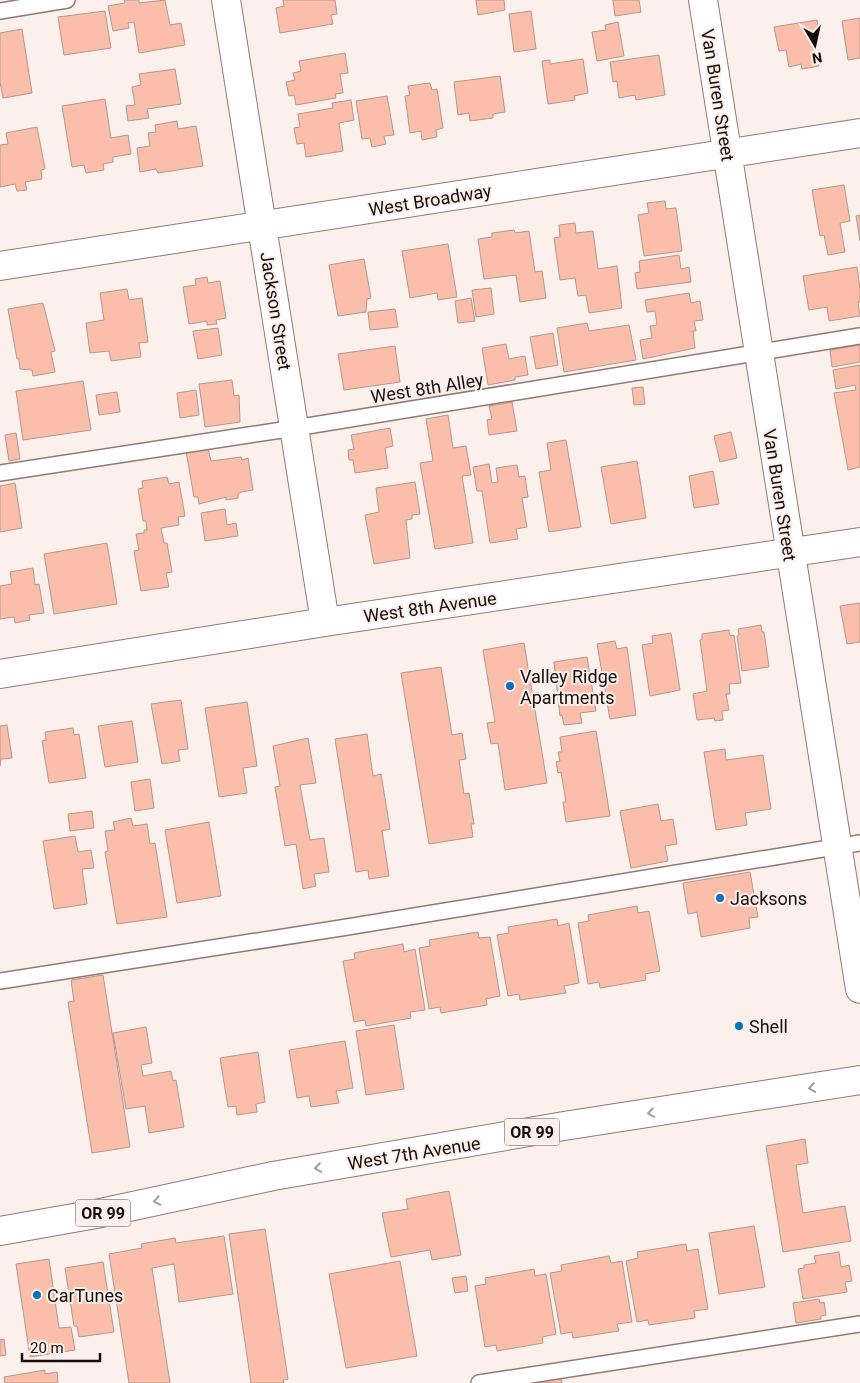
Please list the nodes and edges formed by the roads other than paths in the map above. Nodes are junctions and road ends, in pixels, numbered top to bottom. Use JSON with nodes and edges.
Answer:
{"nodes":[{"id":1,"x":67,"y":0,"type":"edge"},
{"id":2,"x":226,"y":0,"type":"edge"},
{"id":3,"x":703,"y":0,"type":"edge"},
{"id":4,"x":0,"y":11,"type":"edge"},
{"id":5,"x":860,"y":133,"type":"edge"},
{"id":6,"x":727,"y":154,"type":"junction"},
{"id":7,"x":262,"y":225,"type":"junction"},
{"id":8,"x":0,"y":266,"type":"edge"},
{"id":9,"x":860,"y":336,"type":"edge"},
{"id":10,"x":758,"y":352,"type":"junction"},
{"id":11,"x":294,"y":428,"type":"junction"},
{"id":12,"x":0,"y":473,"type":"edge"},
{"id":13,"x":860,"y":542,"type":"edge"},
{"id":14,"x":789,"y":553,"type":"junction"},
{"id":15,"x":325,"y":622,"type":"junction"},
{"id":16,"x":0,"y":674,"type":"edge"},
{"id":17,"x":849,"y":845,"type":"edge"},
{"id":18,"x":0,"y":981,"type":"edge"},
{"id":19,"x":860,"y":989,"type":"edge"},
{"id":20,"x":860,"y":1080,"type":"edge"},
{"id":21,"x":0,"y":1231,"type":"edge"},
{"id":22,"x":860,"y":1324,"type":"edge"},
{"id":23,"x":479,"y":1383,"type":"edge"}],
"edges":[{"from":1,"to":4,"type":"lane"},
{"from":2,"to":7,"type":"street","name":"Jackson Street"},
{"from":3,"to":6,"type":"street","name":"Van Buren Street"},
{"from":5,"to":6,"type":"street","name":"West Broadway"},
{"from":6,"to":7,"type":"street","name":"West Broadway"},
{"from":6,"to":10,"type":"street","name":"Van Buren Street"},
{"from":7,"to":8,"type":"street","name":"West Broadway"},
{"from":7,"to":11,"type":"street","name":"Jackson Street"},
{"from":9,"to":10,"type":"lane","name":"West 8th Alley"},
{"from":10,"to":11,"type":"lane","name":"West 8th Alley"},
{"from":10,"to":14,"type":"street","name":"Van Buren Street"},
{"from":11,"to":12,"type":"lane","name":"West 8th Alley"},
{"from":11,"to":15,"type":"street","name":"Jackson Street"},
{"from":13,"to":14,"type":"street","name":"West 8th Avenue"},
{"from":14,"to":15,"type":"street","name":"West 8th Avenue"},
{"from":14,"to":17,"type":"street","name":"Van Buren Street"},
{"from":15,"to":16,"type":"street","name":"West 8th Avenue"},
{"from":17,"to":18,"type":"lane"},
{"from":17,"to":19,"type":"street","name":"Van Buren Street"},
{"from":20,"to":21,"type":"street","name":"West 7th Avenue","number":"OR 99","one_way":true},
{"from":22,"to":23,"type":"lane"}]}
